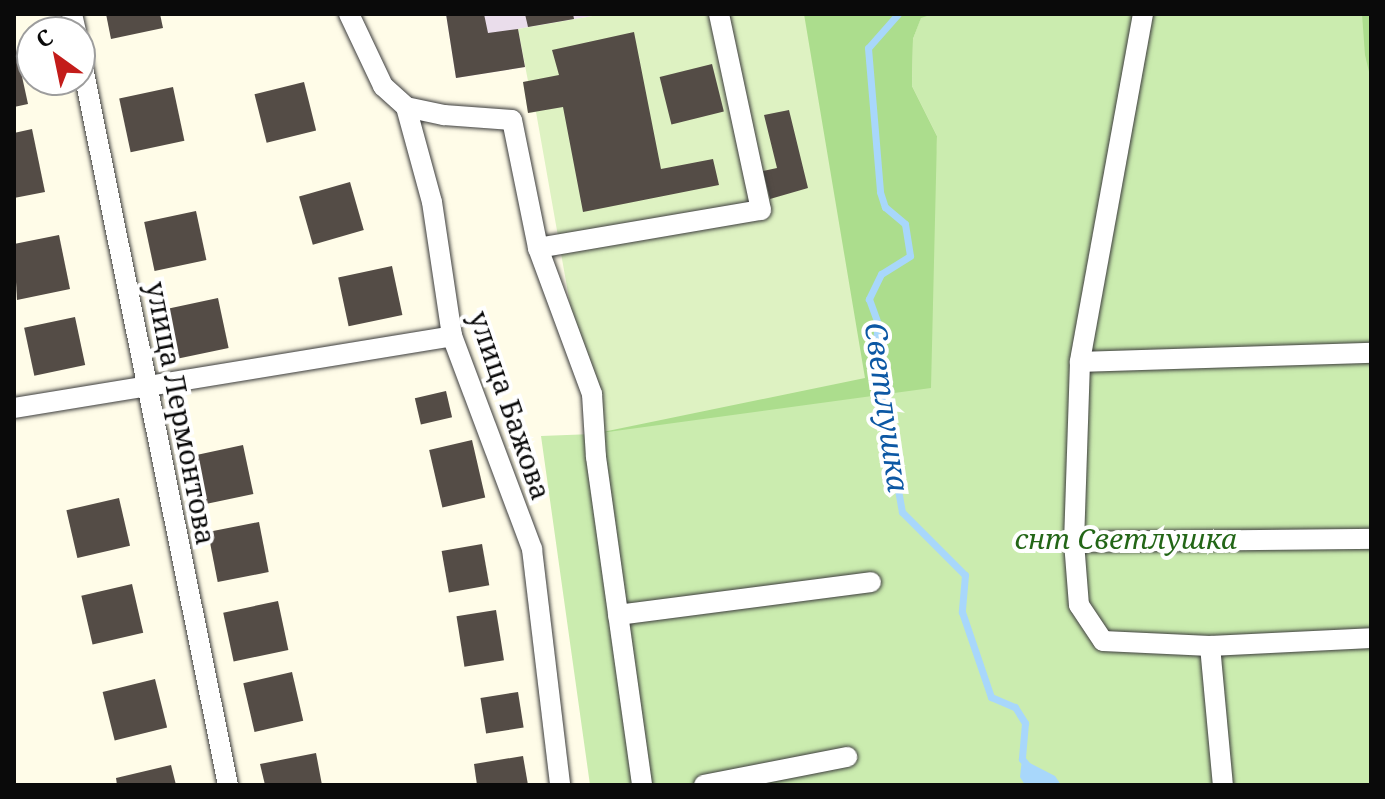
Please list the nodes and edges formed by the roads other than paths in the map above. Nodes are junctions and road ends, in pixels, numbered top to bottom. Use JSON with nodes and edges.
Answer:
{"nodes":[{"id":1,"x":349,"y":14,"type":"edge"},
{"id":2,"x":719,"y":14,"type":"edge"},
{"id":3,"x":1143,"y":14,"type":"edge"},
{"id":4,"x":89,"y":96,"type":"edge"},
{"id":5,"x":406,"y":107,"type":"junction"},
{"id":6,"x":538,"y":248,"type":"junction"},
{"id":7,"x":452,"y":336,"type":"junction"},
{"id":8,"x":1371,"y":353,"type":"edge"},
{"id":9,"x":1080,"y":362,"type":"junction"},
{"id":10,"x":148,"y":384,"type":"junction"},
{"id":11,"x":14,"y":408,"type":"edge"},
{"id":12,"x":1371,"y":539,"type":"edge"},
{"id":13,"x":1074,"y":542,"type":"junction"},
{"id":14,"x":871,"y":582,"type":"dead end"},
{"id":15,"x":618,"y":615,"type":"junction"},
{"id":16,"x":1371,"y":638,"type":"edge"},
{"id":17,"x":1210,"y":646,"type":"junction"},
{"id":18,"x":847,"y":757,"type":"dead end"},
{"id":19,"x":228,"y":785,"type":"edge"},
{"id":20,"x":560,"y":785,"type":"edge"},
{"id":21,"x":642,"y":785,"type":"edge"},
{"id":22,"x":704,"y":785,"type":"edge"},
{"id":23,"x":1223,"y":785,"type":"edge"}],
"edges":[{"from":1,"to":5,"type":"street","name":"улица Бажова"},
{"from":2,"to":6,"type":"street"},
{"from":3,"to":9,"type":"street"},
{"from":4,"to":10,"type":"street","name":"улица Лермонтова"},
{"from":5,"to":6,"type":"street"},
{"from":5,"to":7,"type":"street","name":"улица Бажова"},
{"from":6,"to":15,"type":"street"},
{"from":7,"to":10,"type":"street"},
{"from":7,"to":20,"type":"street","name":"улица Бажова"},
{"from":8,"to":9,"type":"street"},
{"from":9,"to":13,"type":"street"},
{"from":10,"to":11,"type":"street"},
{"from":10,"to":19,"type":"street","name":"улица Лермонтова"},
{"from":12,"to":13,"type":"street"},
{"from":13,"to":17,"type":"street"},
{"from":14,"to":15,"type":"street"},
{"from":15,"to":21,"type":"street"},
{"from":16,"to":17,"type":"street"},
{"from":17,"to":23,"type":"street"},
{"from":18,"to":22,"type":"street"}]}
